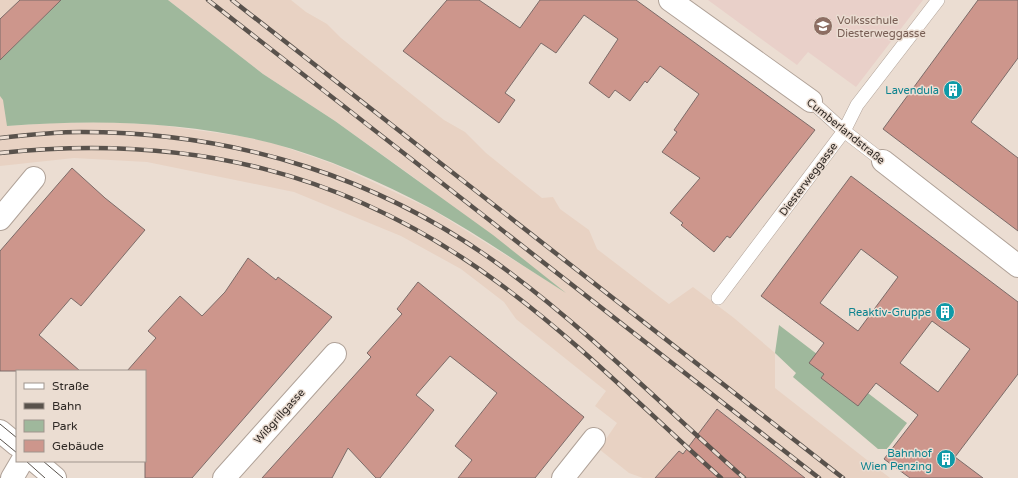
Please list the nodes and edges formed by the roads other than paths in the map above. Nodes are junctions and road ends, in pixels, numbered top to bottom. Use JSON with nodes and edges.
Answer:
{"nodes":[{"id":1,"x":670,"y":0,"type":"edge"},
{"id":2,"x":938,"y":0,"type":"edge"},
{"id":3,"x":811,"y":101,"type":"joint"},
{"id":4,"x":844,"y":131,"type":"junction"},
{"id":5,"x":883,"y":161,"type":"joint"},
{"id":6,"x":34,"y":178,"type":"dead end"},
{"id":7,"x":0,"y":219,"type":"edge"},
{"id":8,"x":1018,"y":266,"type":"edge"},
{"id":9,"x":718,"y":298,"type":"dead end"},
{"id":10,"x":334,"y":354,"type":"dead end"},
{"id":11,"x":0,"y":431,"type":"edge"},
{"id":12,"x":594,"y":439,"type":"dead end"},
{"id":13,"x":16,"y":445,"type":"edge"},
{"id":14,"x":21,"y":462,"type":"edge"},
{"id":15,"x":36,"y":462,"type":"edge"},
{"id":16,"x":12,"y":478,"type":"edge"},
{"id":17,"x":55,"y":478,"type":"edge"},
{"id":18,"x":224,"y":478,"type":"edge"},
{"id":19,"x":563,"y":478,"type":"edge"}],
"edges":[{"from":1,"to":3,"type":"street","name":"Cumberlandstraße"},
{"from":2,"to":4,"type":"lane","name":"Diesterweggasse"},
{"from":3,"to":4,"type":"lane","name":"Cumberlandstraße"},
{"from":4,"to":5,"type":"lane","name":"Cumberlandstraße"},
{"from":4,"to":9,"type":"lane","name":"Diesterweggasse"},
{"from":5,"to":8,"type":"street","name":"Cumberlandstraße"},
{"from":6,"to":7,"type":"street"},
{"from":10,"to":18,"type":"street","name":"Wißgrillgasse"},
{"from":11,"to":13,"type":"street"},
{"from":12,"to":19,"type":"street"},
{"from":14,"to":16,"type":"street"},
{"from":15,"to":17,"type":"street"}]}
